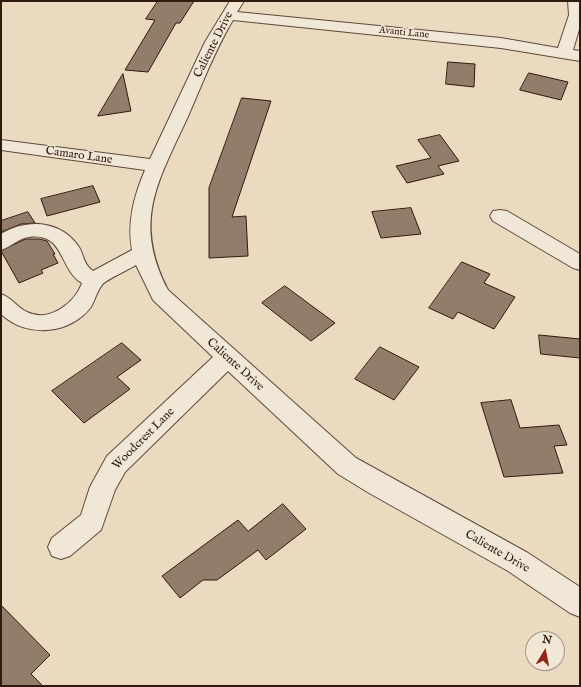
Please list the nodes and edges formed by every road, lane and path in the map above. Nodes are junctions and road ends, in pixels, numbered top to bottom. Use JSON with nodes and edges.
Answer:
{"nodes":[{"id":1,"x":575,"y":1,"type":"edge"},
{"id":2,"x":233,"y":8,"type":"edge"},
{"id":3,"x":564,"y":53,"type":"junction"},
{"id":4,"x":580,"y":56,"type":"edge"},
{"id":5,"x":1,"y":145,"type":"edge"},
{"id":6,"x":156,"y":166,"type":"junction"},
{"id":7,"x":500,"y":216,"type":"dead end"},
{"id":8,"x":1,"y":243,"type":"edge"},
{"id":9,"x":142,"y":252,"type":"junction"},
{"id":10,"x":580,"y":263,"type":"edge"},
{"id":11,"x":93,"y":280,"type":"junction"},
{"id":12,"x":1,"y":302,"type":"edge"},
{"id":13,"x":227,"y":358,"type":"junction"},
{"id":14,"x":61,"y":547,"type":"dead end"},
{"id":15,"x":579,"y":601,"type":"edge"}],
"edges":[{"from":1,"to":3,"type":"street"},
{"from":2,"to":3,"type":"street","name":"Avanti Lane"},
{"from":2,"to":6,"type":"street","name":"Caliente Drive"},
{"from":3,"to":4,"type":"street","name":"Avanti Lane"},
{"from":5,"to":6,"type":"street","name":"Camaro Lane"},
{"from":6,"to":9,"type":"street","name":"Caliente Drive"},
{"from":7,"to":10,"type":"street"},
{"from":8,"to":11,"type":"street"},
{"from":9,"to":11,"type":"street"},
{"from":9,"to":13,"type":"street","name":"Caliente Drive"},
{"from":11,"to":12,"type":"street"},
{"from":13,"to":14,"type":"street","name":"Woodcrest Lane"},
{"from":13,"to":15,"type":"street","name":"Caliente Drive"}]}
